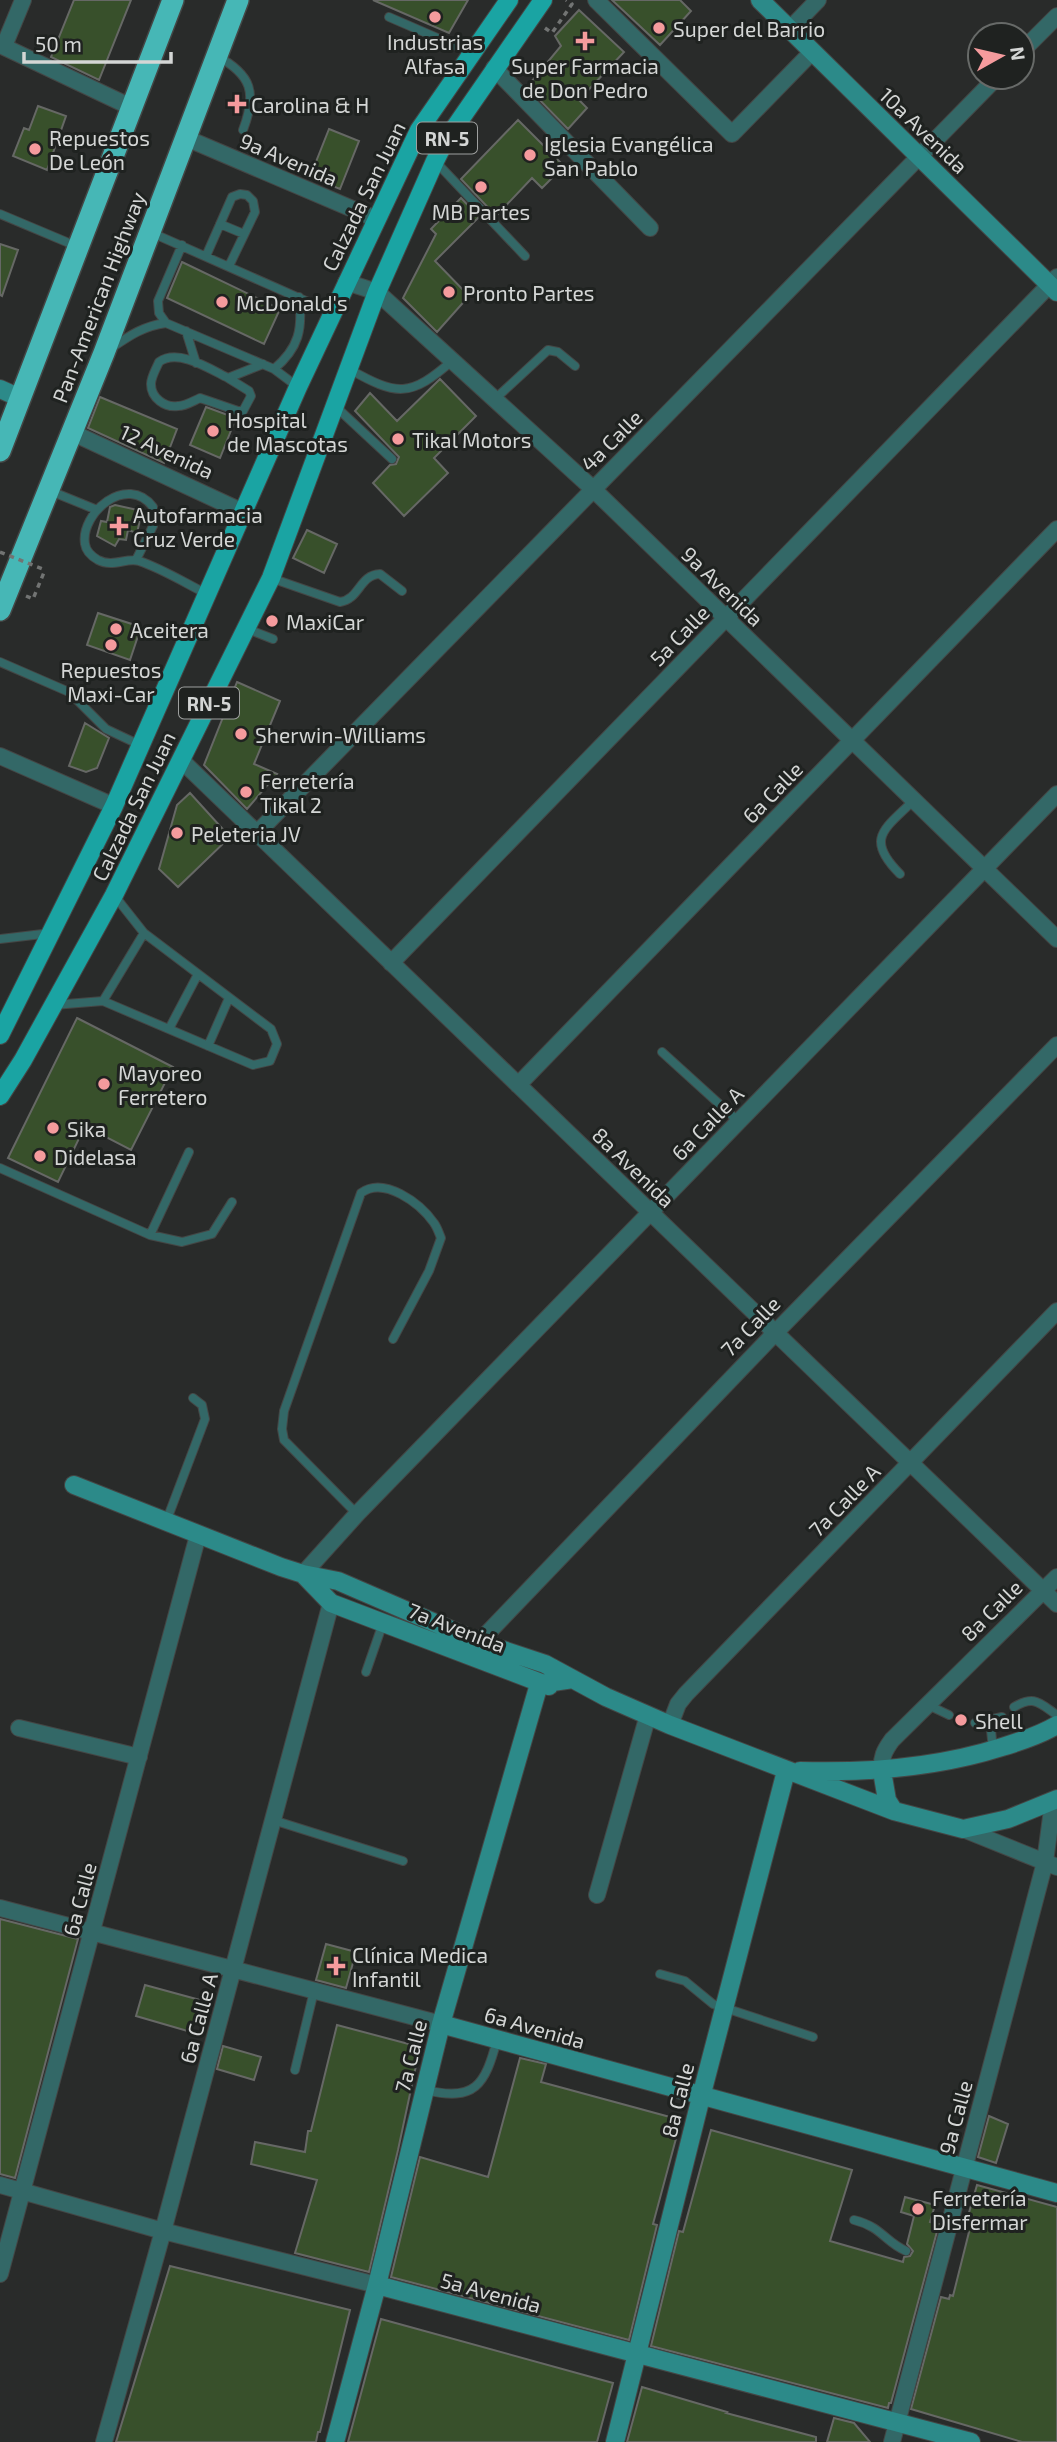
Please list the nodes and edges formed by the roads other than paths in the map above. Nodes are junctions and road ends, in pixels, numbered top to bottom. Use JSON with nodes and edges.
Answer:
{"nodes":[{"id":1,"x":23,"y":0,"type":"edge"},
{"id":2,"x":173,"y":0,"type":"edge"},
{"id":3,"x":238,"y":0,"type":"edge"},
{"id":4,"x":509,"y":0,"type":"edge"},
{"id":5,"x":544,"y":0,"type":"edge"},
{"id":6,"x":596,"y":0,"type":"edge"},
{"id":7,"x":760,"y":0,"type":"edge"},
{"id":8,"x":818,"y":0,"type":"edge"},
{"id":9,"x":389,"y":16,"type":"dead end"},
{"id":10,"x":1057,"y":16,"type":"edge"},
{"id":11,"x":789,"y":30,"type":"junction"},
{"id":12,"x":1036,"y":37,"type":"edge"},
{"id":13,"x":2,"y":45,"type":"edge"},
{"id":14,"x":812,"y":52,"type":"junction"},
{"id":15,"x":472,"y":53,"type":"junction"},
{"id":16,"x":217,"y":56,"type":"junction"},
{"id":17,"x":494,"y":68,"type":"junction"},
{"id":18,"x":983,"y":91,"type":"edge"},
{"id":19,"x":133,"y":108,"type":"junction"},
{"id":20,"x":243,"y":130,"type":"dead end"},
{"id":21,"x":186,"y":138,"type":"junction"},
{"id":22,"x":919,"y":157,"type":"junction"},
{"id":23,"x":435,"y":161,"type":"junction"},
{"id":24,"x":0,"y":214,"type":"edge"},
{"id":25,"x":376,"y":219,"type":"junction"},
{"id":26,"x":220,"y":224,"type":"junction"},
{"id":27,"x":650,"y":228,"type":"dead end"},
{"id":28,"x":150,"y":232,"type":"junction"},
{"id":29,"x":244,"y":234,"type":"junction"},
{"id":30,"x":182,"y":245,"type":"junction"},
{"id":31,"x":79,"y":247,"type":"junction"},
{"id":32,"x":206,"y":256,"type":"junction"},
{"id":33,"x":525,"y":256,"type":"dead end"},
{"id":34,"x":229,"y":266,"type":"junction"},
{"id":35,"x":346,"y":282,"type":"junction"},
{"id":36,"x":1054,"y":285,"type":"edge"},
{"id":37,"x":377,"y":292,"type":"junction"},
{"id":38,"x":299,"y":297,"type":"junction"},
{"id":39,"x":333,"y":313,"type":"junction"},
{"id":40,"x":166,"y":323,"type":"junction"},
{"id":41,"x":186,"y":331,"type":"junction"},
{"id":42,"x":104,"y":354,"type":"junction"},
{"id":43,"x":453,"y":360,"type":"junction"},
{"id":44,"x":195,"y":363,"type":"junction"},
{"id":45,"x":263,"y":364,"type":"junction"},
{"id":46,"x":575,"y":366,"type":"dead end"},
{"id":47,"x":274,"y":369,"type":"junction"},
{"id":48,"x":349,"y":369,"type":"junction"},
{"id":49,"x":228,"y":378,"type":"junction"},
{"id":50,"x":298,"y":387,"type":"junction"},
{"id":51,"x":0,"y":389,"type":"edge"},
{"id":52,"x":20,"y":398,"type":"junction"},
{"id":53,"x":495,"y":399,"type":"junction"},
{"id":54,"x":335,"y":406,"type":"junction"},
{"id":55,"x":71,"y":432,"type":"junction"},
{"id":56,"x":0,"y":451,"type":"edge"},
{"id":57,"x":392,"y":458,"type":"dead end"},
{"id":58,"x":592,"y":488,"type":"junction"},
{"id":59,"x":48,"y":490,"type":"junction"},
{"id":60,"x":97,"y":510,"type":"junction"},
{"id":61,"x":243,"y":512,"type":"junction"},
{"id":62,"x":1057,"y":530,"type":"edge"},
{"id":63,"x":136,"y":559,"type":"junction"},
{"id":64,"x":271,"y":578,"type":"junction"},
{"id":65,"x":402,"y":591,"type":"dead end"},
{"id":66,"x":207,"y":594,"type":"junction"},
{"id":67,"x":0,"y":610,"type":"edge"},
{"id":68,"x":725,"y":617,"type":"junction"},
{"id":69,"x":245,"y":628,"type":"junction"},
{"id":70,"x":273,"y":639,"type":"dead end"},
{"id":71,"x":0,"y":662,"type":"edge"},
{"id":72,"x":851,"y":739,"type":"junction"},
{"id":73,"x":142,"y":746,"type":"junction"},
{"id":74,"x":0,"y":757,"type":"edge"},
{"id":75,"x":182,"y":761,"type":"junction"},
{"id":76,"x":1057,"y":794,"type":"edge"},
{"id":77,"x":914,"y":800,"type":"junction"},
{"id":78,"x":114,"y":806,"type":"junction"},
{"id":79,"x":257,"y":833,"type":"junction"},
{"id":80,"x":984,"y":868,"type":"junction"},
{"id":81,"x":900,"y":874,"type":"dead end"},
{"id":82,"x":114,"y":895,"type":"junction"},
{"id":83,"x":51,"y":933,"type":"junction"},
{"id":84,"x":144,"y":933,"type":"junction"},
{"id":85,"x":0,"y":939,"type":"edge"},
{"id":86,"x":1057,"y":939,"type":"edge"},
{"id":87,"x":391,"y":963,"type":"junction"},
{"id":88,"x":198,"y":974,"type":"junction"},
{"id":89,"x":229,"y":998,"type":"junction"},
{"id":90,"x":103,"y":1001,"type":"junction"},
{"id":91,"x":54,"y":1005,"type":"junction"},
{"id":92,"x":169,"y":1029,"type":"junction"},
{"id":93,"x":0,"y":1035,"type":"edge"},
{"id":94,"x":1057,"y":1045,"type":"edge"},
{"id":95,"x":208,"y":1046,"type":"junction"},
{"id":96,"x":662,"y":1052,"type":"dead end"},
{"id":97,"x":518,"y":1085,"type":"junction"},
{"id":98,"x":0,"y":1096,"type":"edge"},
{"id":99,"x":738,"y":1121,"type":"junction"},
{"id":100,"x":189,"y":1152,"type":"dead end"},
{"id":101,"x":0,"y":1168,"type":"edge"},
{"id":102,"x":232,"y":1202,"type":"dead end"},
{"id":103,"x":650,"y":1212,"type":"junction"},
{"id":104,"x":150,"y":1235,"type":"junction"},
{"id":105,"x":1057,"y":1311,"type":"edge"},
{"id":106,"x":775,"y":1333,"type":"junction"},
{"id":107,"x":393,"y":1339,"type":"dead end"},
{"id":108,"x":193,"y":1398,"type":"dead end"},
{"id":109,"x":910,"y":1462,"type":"junction"},
{"id":110,"x":74,"y":1485,"type":"dead end"},
{"id":111,"x":357,"y":1514,"type":"junction"},
{"id":112,"x":166,"y":1522,"type":"junction"},
{"id":113,"x":198,"y":1535,"type":"junction"},
{"id":114,"x":303,"y":1574,"type":"junction"},
{"id":115,"x":1057,"y":1577,"type":"edge"},
{"id":116,"x":1044,"y":1591,"type":"junction"},
{"id":117,"x":331,"y":1603,"type":"junction"},
{"id":118,"x":1057,"y":1604,"type":"edge"},
{"id":119,"x":383,"y":1623,"type":"junction"},
{"id":120,"x":479,"y":1642,"type":"junction"},
{"id":121,"x":366,"y":1672,"type":"dead end"},
{"id":122,"x":573,"y":1679,"type":"junction"},
{"id":123,"x":539,"y":1684,"type":"junction"},
{"id":124,"x":606,"y":1697,"type":"junction"},
{"id":125,"x":928,"y":1705,"type":"junction"},
{"id":126,"x":1014,"y":1707,"type":"dead end"},
{"id":127,"x":949,"y":1715,"type":"dead end"},
{"id":128,"x":1057,"y":1715,"type":"edge"},
{"id":129,"x":648,"y":1716,"type":"junction"},
{"id":130,"x":1002,"y":1717,"type":"dead end"},
{"id":131,"x":990,"y":1720,"type":"junction"},
{"id":132,"x":975,"y":1723,"type":"dead end"},
{"id":133,"x":670,"y":1725,"type":"junction"},
{"id":134,"x":1057,"y":1725,"type":"edge"},
{"id":135,"x":19,"y":1728,"type":"dead end"},
{"id":136,"x":993,"y":1750,"type":"junction"},
{"id":137,"x":139,"y":1756,"type":"junction"},
{"id":138,"x":786,"y":1771,"type":"junction"},
{"id":139,"x":882,"y":1771,"type":"junction"},
{"id":140,"x":1055,"y":1800,"type":"edge"},
{"id":141,"x":894,"y":1811,"type":"junction"},
{"id":142,"x":273,"y":1820,"type":"junction"},
{"id":143,"x":963,"y":1829,"type":"junction"},
{"id":144,"x":402,"y":1861,"type":"dead end"},
{"id":145,"x":1051,"y":1864,"type":"edge"},
{"id":146,"x":597,"y":1895,"type":"dead end"},
{"id":147,"x":0,"y":1908,"type":"edge"},
{"id":148,"x":92,"y":1932,"type":"junction"},
{"id":149,"x":233,"y":1969,"type":"junction"},
{"id":150,"x":660,"y":1974,"type":"dead end"},
{"id":151,"x":314,"y":1991,"type":"junction"},
{"id":152,"x":724,"y":2008,"type":"junction"},
{"id":153,"x":441,"y":2024,"type":"junction"},
{"id":154,"x":813,"y":2037,"type":"dead end"},
{"id":155,"x":497,"y":2040,"type":"junction"},
{"id":156,"x":295,"y":2070,"type":"dead end"},
{"id":157,"x":425,"y":2090,"type":"junction"},
{"id":158,"x":701,"y":2097,"type":"junction"},
{"id":159,"x":965,"y":2168,"type":"junction"},
{"id":160,"x":0,"y":2185,"type":"edge"},
{"id":161,"x":22,"y":2191,"type":"junction"},
{"id":162,"x":1057,"y":2193,"type":"edge"},
{"id":163,"x":854,"y":2220,"type":"dead end"},
{"id":164,"x":163,"y":2231,"type":"junction"},
{"id":165,"x":905,"y":2251,"type":"dead end"},
{"id":166,"x":0,"y":2274,"type":"edge"},
{"id":167,"x":377,"y":2285,"type":"junction"},
{"id":168,"x":638,"y":2355,"type":"junction"},
{"id":169,"x":897,"y":2422,"type":"junction"},
{"id":170,"x":104,"y":2442,"type":"edge"},
{"id":171,"x":335,"y":2442,"type":"edge"},
{"id":172,"x":615,"y":2442,"type":"edge"},
{"id":173,"x":892,"y":2442,"type":"edge"},
{"id":174,"x":971,"y":2442,"type":"edge"}],
"edges":[{"from":1,"to":13,"type":"street"},
{"from":2,"to":19,"type":"highway","name":"Pan-American Highway"},
{"from":3,"to":16,"type":"highway","name":"Pan-American Highway"},
{"from":4,"to":15,"type":"main road","name":"Calzada San Juan","number":"RN-5"},
{"from":5,"to":17,"type":"main road","name":"Calzada San Juan","number":"RN-5"},
{"from":6,"to":14,"type":"street"},
{"from":7,"to":11,"type":"main road","name":"10a Avenida"},
{"from":8,"to":11,"type":"street"},
{"from":9,"to":15,"type":"lane"},
{"from":10,"to":12,"type":"street"},
{"from":11,"to":14,"type":"main road","name":"10a Avenida"},
{"from":13,"to":19,"type":"street"},
{"from":14,"to":22,"type":"main road","name":"10a Avenida"},
{"from":15,"to":25,"type":"main road","name":"Calzada San Juan","number":"RN-5"},
{"from":16,"to":20,"type":"lane"},
{"from":16,"to":21,"type":"highway","name":"Pan-American Highway"},
{"from":17,"to":23,"type":"main road","name":"Calzada San Juan","number":"RN-5"},
{"from":17,"to":27,"type":"street"},
{"from":18,"to":22,"type":"street","name":"4a Calle"},
{"from":19,"to":31,"type":"highway","name":"Pan-American Highway"},
{"from":21,"to":25,"type":"street","name":"9a Avenida"},
{"from":21,"to":28,"type":"highway","name":"Pan-American Highway"},
{"from":22,"to":36,"type":"main road","name":"10a Avenida"},
{"from":22,"to":58,"type":"street","name":"4a Calle"},
{"from":23,"to":33,"type":"lane"},
{"from":23,"to":37,"type":"main road","name":"Calzada San Juan","number":"RN-5"},
{"from":24,"to":31,"type":"lane"},
{"from":25,"to":35,"type":"main road","name":"Calzada San Juan","number":"RN-5"},
{"from":26,"to":29,"type":"lane"},
{"from":26,"to":29,"type":"lane"},
{"from":26,"to":32,"type":"lane"},
{"from":28,"to":30,"type":"lane"},
{"from":28,"to":42,"type":"highway","name":"Pan-American Highway"},
{"from":29,"to":34,"type":"lane"},
{"from":30,"to":32,"type":"lane"},
{"from":30,"to":40,"type":"lane"},
{"from":31,"to":52,"type":"highway","name":"Pan-American Highway"},
{"from":32,"to":34,"type":"lane"},
{"from":34,"to":38,"type":"lane"},
{"from":35,"to":37,"type":"street","name":"9a Avenida"},
{"from":35,"to":39,"type":"main road","name":"Calzada San Juan","number":"RN-5"},
{"from":36,"to":68,"type":"street","name":"5a Calle"},
{"from":37,"to":43,"type":"street","name":"9a Avenida"},
{"from":37,"to":48,"type":"main road","name":"Calzada San Juan","number":"RN-5"},
{"from":38,"to":39,"type":"lane"},
{"from":38,"to":47,"type":"lane"},
{"from":39,"to":50,"type":"main road","name":"Calzada San Juan","number":"RN-5"},
{"from":40,"to":41,"type":"lane"},
{"from":40,"to":42,"type":"lane"},
{"from":41,"to":44,"type":"lane"},
{"from":41,"to":45,"type":"lane"},
{"from":42,"to":55,"type":"highway","name":"Pan-American Highway"},
{"from":43,"to":48,"type":"lane"},
{"from":43,"to":53,"type":"street","name":"9a Avenida"},
{"from":44,"to":49,"type":"lane"},
{"from":44,"to":49,"type":"lane"},
{"from":45,"to":47,"type":"lane"},
{"from":45,"to":49,"type":"lane"},
{"from":46,"to":53,"type":"lane"},
{"from":47,"to":50,"type":"lane"},
{"from":48,"to":54,"type":"main road","name":"Calzada San Juan","number":"RN-5"},
{"from":50,"to":61,"type":"main road","name":"Calzada San Juan","number":"RN-5"},
{"from":51,"to":52,"type":"main road"},
{"from":52,"to":56,"type":"highway","name":"Pan-American Highway"},
{"from":53,"to":58,"type":"street","name":"9a Avenida"},
{"from":54,"to":57,"type":"lane"},
{"from":54,"to":64,"type":"main road","name":"Calzada San Juan","number":"RN-5"},
{"from":55,"to":59,"type":"highway","name":"Pan-American Highway"},
{"from":55,"to":61,"type":"street","name":"12 Avenida"},
{"from":58,"to":68,"type":"street","name":"9a Avenida"},
{"from":58,"to":79,"type":"street","name":"4a Calle"},
{"from":59,"to":60,"type":"lane"},
{"from":59,"to":67,"type":"highway","name":"Pan-American Highway"},
{"from":60,"to":63,"type":"lane"},
{"from":60,"to":63,"type":"lane"},
{"from":61,"to":66,"type":"main road","name":"Calzada San Juan","number":"RN-5"},
{"from":62,"to":72,"type":"street","name":"6a Calle"},
{"from":63,"to":66,"type":"lane"},
{"from":64,"to":65,"type":"lane"},
{"from":64,"to":69,"type":"main road","name":"Calzada San Juan","number":"RN-5"},
{"from":66,"to":73,"type":"main road","name":"Calzada San Juan","number":"RN-5"},
{"from":68,"to":72,"type":"street","name":"9a Avenida"},
{"from":68,"to":87,"type":"street","name":"5a Calle"},
{"from":69,"to":70,"type":"lane"},
{"from":69,"to":75,"type":"main road","name":"Calzada San Juan","number":"RN-5"},
{"from":71,"to":73,"type":"lane"},
{"from":72,"to":77,"type":"street","name":"9a Avenida"},
{"from":72,"to":97,"type":"street","name":"6a Calle"},
{"from":73,"to":78,"type":"main road","name":"Calzada San Juan","number":"RN-5"},
{"from":74,"to":78,"type":"street"},
{"from":75,"to":79,"type":"street","name":"8a Avenida"},
{"from":75,"to":82,"type":"main road","name":"Calzada San Juan","number":"RN-5"},
{"from":76,"to":80,"type":"street","name":"6a Calle A"},
{"from":77,"to":80,"type":"street","name":"9a Avenida"},
{"from":77,"to":81,"type":"lane"},
{"from":78,"to":83,"type":"main road","name":"Calzada San Juan","number":"RN-5"},
{"from":79,"to":87,"type":"street","name":"8a Avenida"},
{"from":80,"to":86,"type":"street","name":"9a Avenida"},
{"from":80,"to":99,"type":"street","name":"6a Calle A"},
{"from":82,"to":84,"type":"lane"},
{"from":82,"to":91,"type":"main road","name":"Calzada San Juan","number":"RN-5"},
{"from":83,"to":85,"type":"lane"},
{"from":83,"to":93,"type":"main road","name":"Calzada San Juan","number":"RN-5"},
{"from":84,"to":88,"type":"lane"},
{"from":84,"to":90,"type":"lane"},
{"from":87,"to":97,"type":"street","name":"8a Avenida"},
{"from":88,"to":89,"type":"lane"},
{"from":88,"to":92,"type":"lane"},
{"from":89,"to":95,"type":"lane"},
{"from":89,"to":95,"type":"lane"},
{"from":90,"to":91,"type":"lane"},
{"from":90,"to":92,"type":"lane"},
{"from":91,"to":98,"type":"main road","name":"Calzada San Juan","number":"RN-5"},
{"from":92,"to":95,"type":"lane"},
{"from":94,"to":106,"type":"street","name":"7a Calle"},
{"from":96,"to":99,"type":"lane"},
{"from":97,"to":103,"type":"street","name":"8a Avenida"},
{"from":99,"to":103,"type":"street","name":"6a Calle A"},
{"from":100,"to":104,"type":"lane"},
{"from":101,"to":104,"type":"lane"},
{"from":102,"to":104,"type":"lane"},
{"from":103,"to":106,"type":"street","name":"8a Avenida"},
{"from":103,"to":111,"type":"street","name":"6a Calle A"},
{"from":105,"to":109,"type":"street","name":"7a Calle A"},
{"from":106,"to":109,"type":"street","name":"8a Avenida"},
{"from":106,"to":120,"type":"street","name":"7a Calle"},
{"from":107,"to":111,"type":"lane"},
{"from":108,"to":112,"type":"lane"},
{"from":109,"to":116,"type":"street","name":"8a Avenida"},
{"from":109,"to":133,"type":"street","name":"7a Calle A"},
{"from":110,"to":112,"type":"main road","name":"7a Avenida"},
{"from":111,"to":114,"type":"street","name":"6a Calle A"},
{"from":112,"to":113,"type":"main road","name":"7a Avenida"},
{"from":113,"to":114,"type":"main road","name":"7a Avenida"},
{"from":113,"to":137,"type":"street","name":"6a Calle"},
{"from":114,"to":117,"type":"main road","name":"7a Avenida"},
{"from":114,"to":120,"type":"main road","name":"7a Avenida"},
{"from":115,"to":116,"type":"street","name":"8a Calle"},
{"from":116,"to":118,"type":"street","name":"8a Avenida"},
{"from":116,"to":125,"type":"street","name":"8a Calle"},
{"from":117,"to":119,"type":"main road","name":"7a Avenida"},
{"from":117,"to":142,"type":"street","name":"6a Calle A"},
{"from":119,"to":121,"type":"lane"},
{"from":119,"to":123,"type":"main road","name":"7a Avenida"},
{"from":120,"to":122,"type":"main road","name":"7a Avenida"},
{"from":122,"to":123,"type":"main road"},
{"from":122,"to":124,"type":"main road","name":"7a Avenida"},
{"from":123,"to":124,"type":"main road","name":"7a Avenida"},
{"from":123,"to":153,"type":"main road","name":"7a Calle"},
{"from":124,"to":129,"type":"main road","name":"7a Avenida"},
{"from":125,"to":127,"type":"lane"},
{"from":125,"to":139,"type":"street","name":"8a Calle"},
{"from":126,"to":128,"type":"lane"},
{"from":129,"to":133,"type":"main road","name":"7a Avenida"},
{"from":129,"to":146,"type":"street"},
{"from":130,"to":131,"type":"lane"},
{"from":131,"to":132,"type":"lane"},
{"from":131,"to":136,"type":"lane"},
{"from":133,"to":138,"type":"main road","name":"7a Avenida"},
{"from":134,"to":136,"type":"main road"},
{"from":135,"to":137,"type":"street"},
{"from":136,"to":139,"type":"main road"},
{"from":137,"to":148,"type":"street","name":"6a Calle"},
{"from":138,"to":139,"type":"main road"},
{"from":138,"to":141,"type":"main road","name":"7a Avenida"},
{"from":138,"to":152,"type":"main road","name":"8a Calle"},
{"from":139,"to":141,"type":"main road"},
{"from":140,"to":143,"type":"main road","name":"9a Calle"},
{"from":140,"to":145,"type":"street","name":"9a Calle"},
{"from":141,"to":143,"type":"main road","name":"9a Calle"},
{"from":142,"to":144,"type":"lane"},
{"from":142,"to":149,"type":"street","name":"6a Calle A"},
{"from":143,"to":145,"type":"street"},
{"from":145,"to":159,"type":"street","name":"9a Calle"},
{"from":147,"to":148,"type":"street","name":"6a Avenida"},
{"from":148,"to":149,"type":"street","name":"6a Avenida"},
{"from":148,"to":161,"type":"street","name":"6a Calle"},
{"from":149,"to":151,"type":"street","name":"6a Avenida"},
{"from":149,"to":164,"type":"street","name":"6a Calle A"},
{"from":150,"to":152,"type":"lane"},
{"from":151,"to":153,"type":"street","name":"6a Avenida"},
{"from":151,"to":156,"type":"lane"},
{"from":152,"to":154,"type":"lane"},
{"from":152,"to":158,"type":"main road","name":"8a Calle"},
{"from":153,"to":155,"type":"main road","name":"6a Avenida"},
{"from":153,"to":157,"type":"main road","name":"7a Calle"},
{"from":155,"to":157,"type":"lane"},
{"from":155,"to":158,"type":"main road","name":"6a Avenida"},
{"from":157,"to":167,"type":"main road","name":"7a Calle"},
{"from":158,"to":159,"type":"main road","name":"6a Avenida"},
{"from":158,"to":168,"type":"main road","name":"8a Calle"},
{"from":159,"to":162,"type":"main road","name":"6a Avenida"},
{"from":159,"to":169,"type":"street","name":"9a Calle"},
{"from":160,"to":161,"type":"street","name":"5a Avenida"},
{"from":161,"to":164,"type":"street","name":"5a Avenida"},
{"from":161,"to":166,"type":"street","name":"6a Calle"},
{"from":163,"to":165,"type":"lane"},
{"from":164,"to":167,"type":"street","name":"5a Avenida"},
{"from":164,"to":170,"type":"street","name":"6a Calle A"},
{"from":167,"to":168,"type":"main road","name":"5a Avenida"},
{"from":167,"to":171,"type":"main road","name":"7a Calle"},
{"from":168,"to":169,"type":"main road","name":"5a Avenida"},
{"from":168,"to":172,"type":"main road","name":"8a Calle"},
{"from":169,"to":173,"type":"street","name":"9a Calle"},
{"from":169,"to":174,"type":"main road","name":"5a Avenida"}]}
